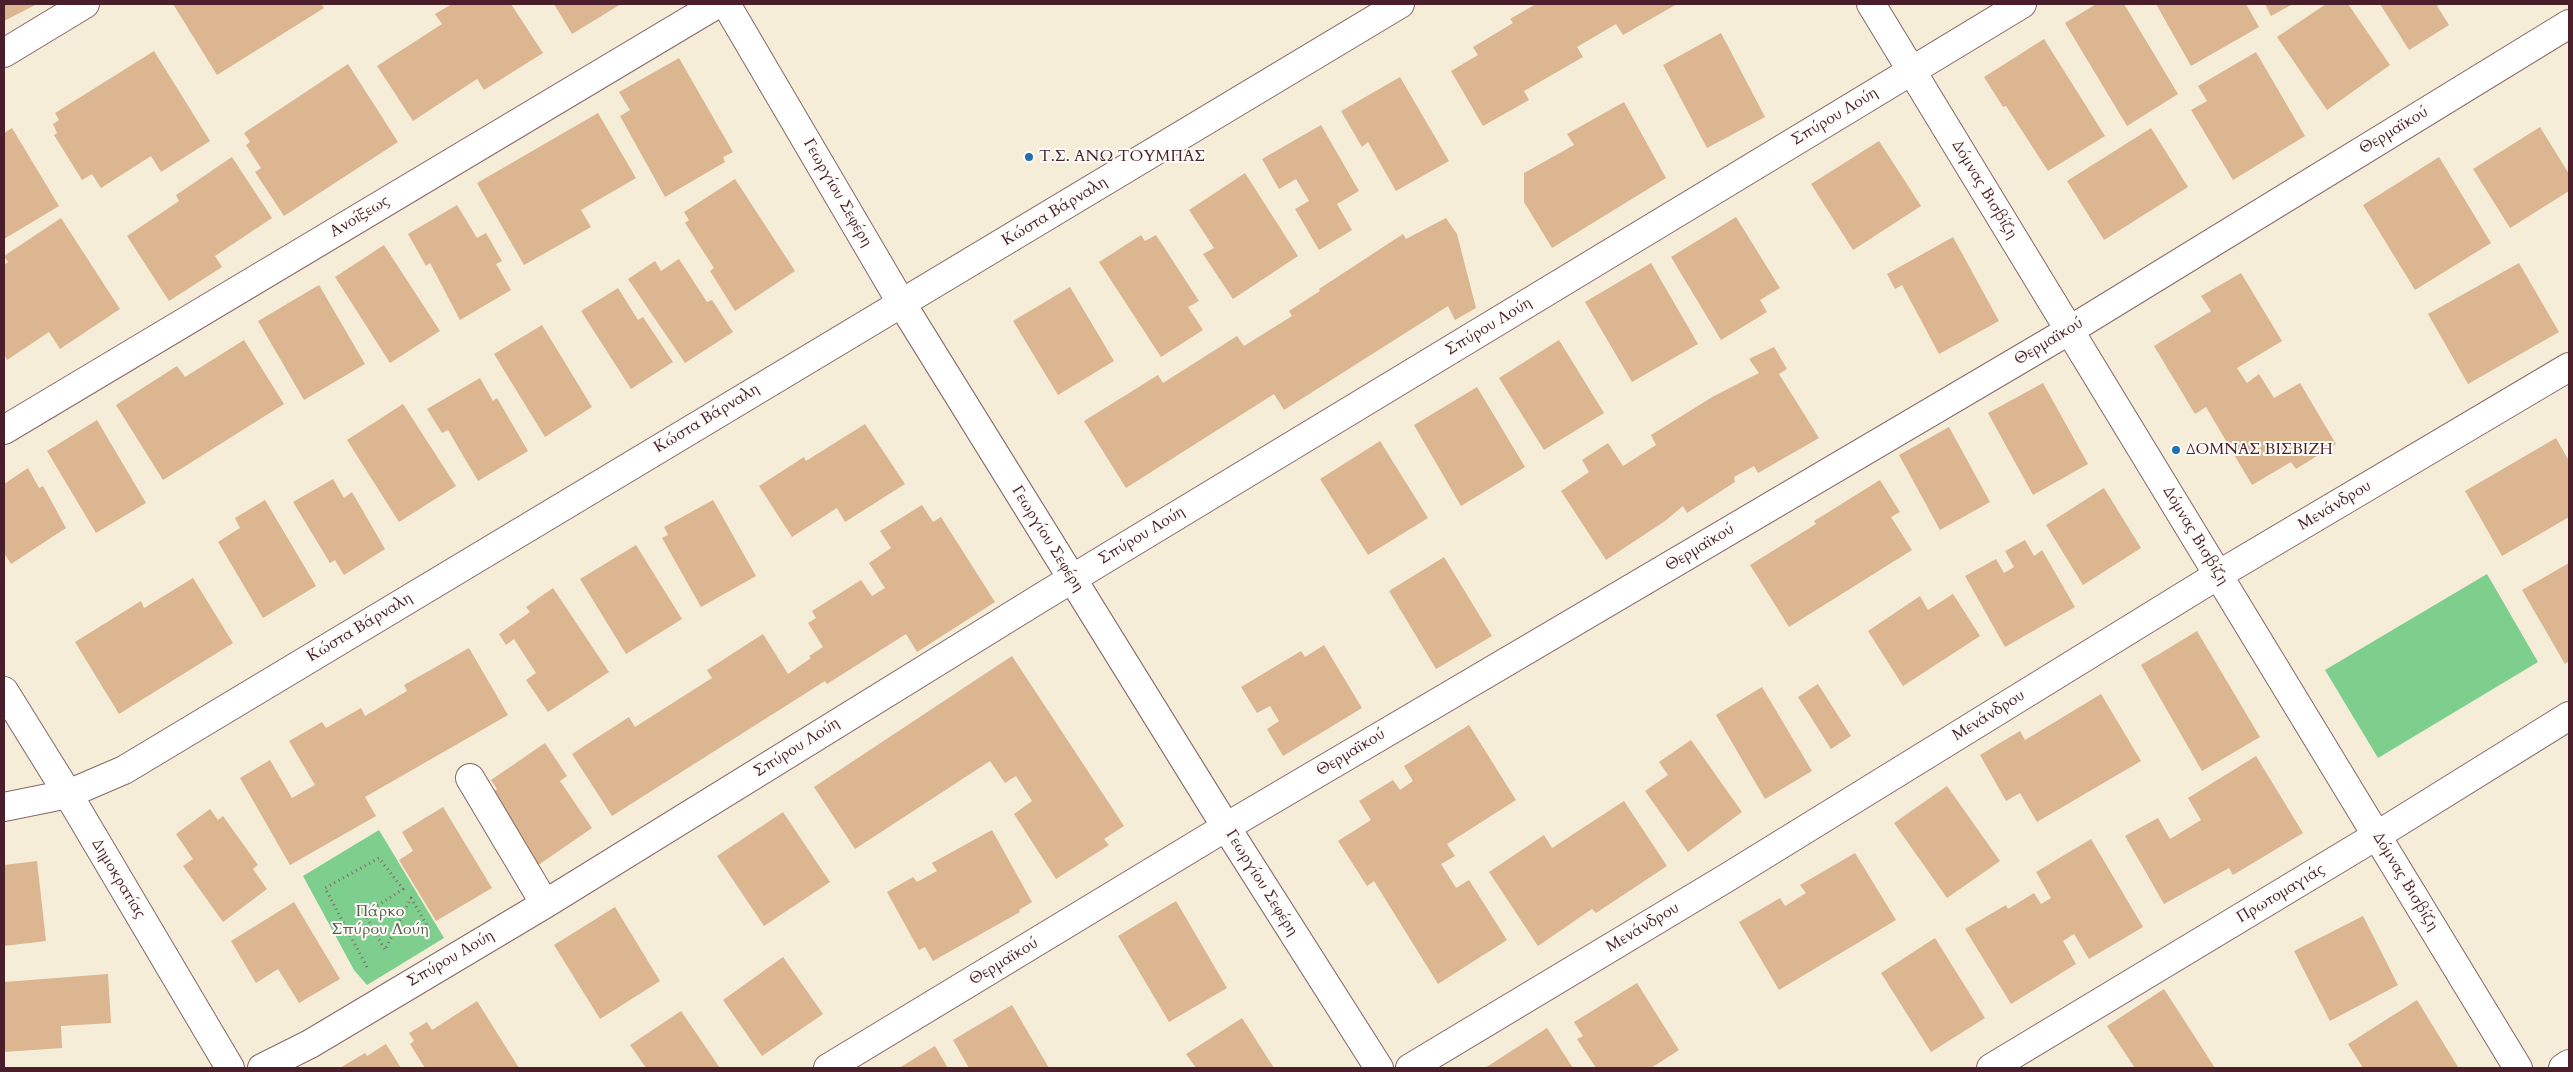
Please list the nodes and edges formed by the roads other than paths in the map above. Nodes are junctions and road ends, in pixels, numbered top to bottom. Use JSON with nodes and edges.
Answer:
{"nodes":[{"id":1,"x":85,"y":4,"type":"edge"},
{"id":2,"x":717,"y":4,"type":"edge"},
{"id":3,"x":726,"y":4,"type":"edge"},
{"id":4,"x":1400,"y":4,"type":"edge"},
{"id":5,"x":1871,"y":4,"type":"edge"},
{"id":6,"x":2022,"y":4,"type":"edge"},
{"id":7,"x":2569,"y":24,"type":"edge"},
{"id":8,"x":4,"y":53,"type":"edge"},
{"id":9,"x":1912,"y":71,"type":"junction"},
{"id":10,"x":902,"y":304,"type":"junction"},
{"id":11,"x":2070,"y":330,"type":"junction"},
{"id":12,"x":2569,"y":367,"type":"edge"},
{"id":13,"x":4,"y":430,"type":"edge"},
{"id":14,"x":2218,"y":575,"type":"junction"},
{"id":15,"x":1072,"y":579,"type":"junction"},
{"id":16,"x":4,"y":691,"type":"edge"},
{"id":17,"x":2569,"y":716,"type":"edge"},
{"id":18,"x":470,"y":778,"type":"dead end"},
{"id":19,"x":68,"y":794,"type":"junction"},
{"id":20,"x":4,"y":807,"type":"edge"},
{"id":21,"x":1226,"y":827,"type":"junction"},
{"id":22,"x":2376,"y":836,"type":"junction"},
{"id":23,"x":545,"y":904,"type":"junction"},
{"id":24,"x":2569,"y":1064,"type":"edge"},
{"id":25,"x":230,"y":1068,"type":"edge"},
{"id":26,"x":262,"y":1068,"type":"edge"},
{"id":27,"x":828,"y":1068,"type":"edge"},
{"id":28,"x":1379,"y":1068,"type":"edge"},
{"id":29,"x":1410,"y":1068,"type":"edge"},
{"id":30,"x":1991,"y":1068,"type":"edge"},
{"id":31,"x":2518,"y":1068,"type":"edge"},
{"id":32,"x":2562,"y":1068,"type":"edge"}],
"edges":[{"from":1,"to":8,"type":"street"},
{"from":2,"to":13,"type":"street","name":"Ανοίξεως"},
{"from":3,"to":10,"type":"street","name":"Γεωργίου Σεφέρη"},
{"from":4,"to":10,"type":"street","name":"Κώστα Βάρναλη"},
{"from":5,"to":9,"type":"street","name":"Δόμνας Βισβίζη"},
{"from":6,"to":9,"type":"street","name":"Σπύρου Λούη"},
{"from":7,"to":11,"type":"street","name":"Θερμαϊκού"},
{"from":9,"to":11,"type":"street","name":"Δόμνας Βισβίζη"},
{"from":9,"to":15,"type":"street","name":"Σπύρου Λούη"},
{"from":10,"to":15,"type":"street","name":"Γεωργίου Σεφέρη"},
{"from":10,"to":19,"type":"street","name":"Κώστα Βάρναλη"},
{"from":11,"to":14,"type":"street","name":"Δόμνας Βισβίζη"},
{"from":11,"to":21,"type":"street","name":"Θερμαϊκού"},
{"from":12,"to":14,"type":"street","name":"Μενάνδρου"},
{"from":14,"to":22,"type":"street","name":"Δόμνας Βισβίζη"},
{"from":14,"to":29,"type":"street","name":"Μενάνδρου"},
{"from":15,"to":21,"type":"street","name":"Γεωργίου Σεφέρη"},
{"from":15,"to":23,"type":"street","name":"Σπύρου Λούη"},
{"from":16,"to":19,"type":"street","name":"Δημοκρατίας"},
{"from":17,"to":22,"type":"street","name":"Πρωτομαγιάς"},
{"from":18,"to":23,"type":"street"},
{"from":19,"to":20,"type":"street","name":"Κώστα Βάρναλη"},
{"from":19,"to":25,"type":"street","name":"Δημοκρατίας"},
{"from":21,"to":27,"type":"street","name":"Θερμαϊκού"},
{"from":21,"to":28,"type":"street","name":"Γεωργίου Σεφέρη"},
{"from":22,"to":30,"type":"street","name":"Πρωτομαγιάς"},
{"from":22,"to":31,"type":"street","name":"Δόμνας Βισβίζη"},
{"from":23,"to":26,"type":"street","name":"Σπύρου Λούη"},
{"from":24,"to":32,"type":"street"}]}
